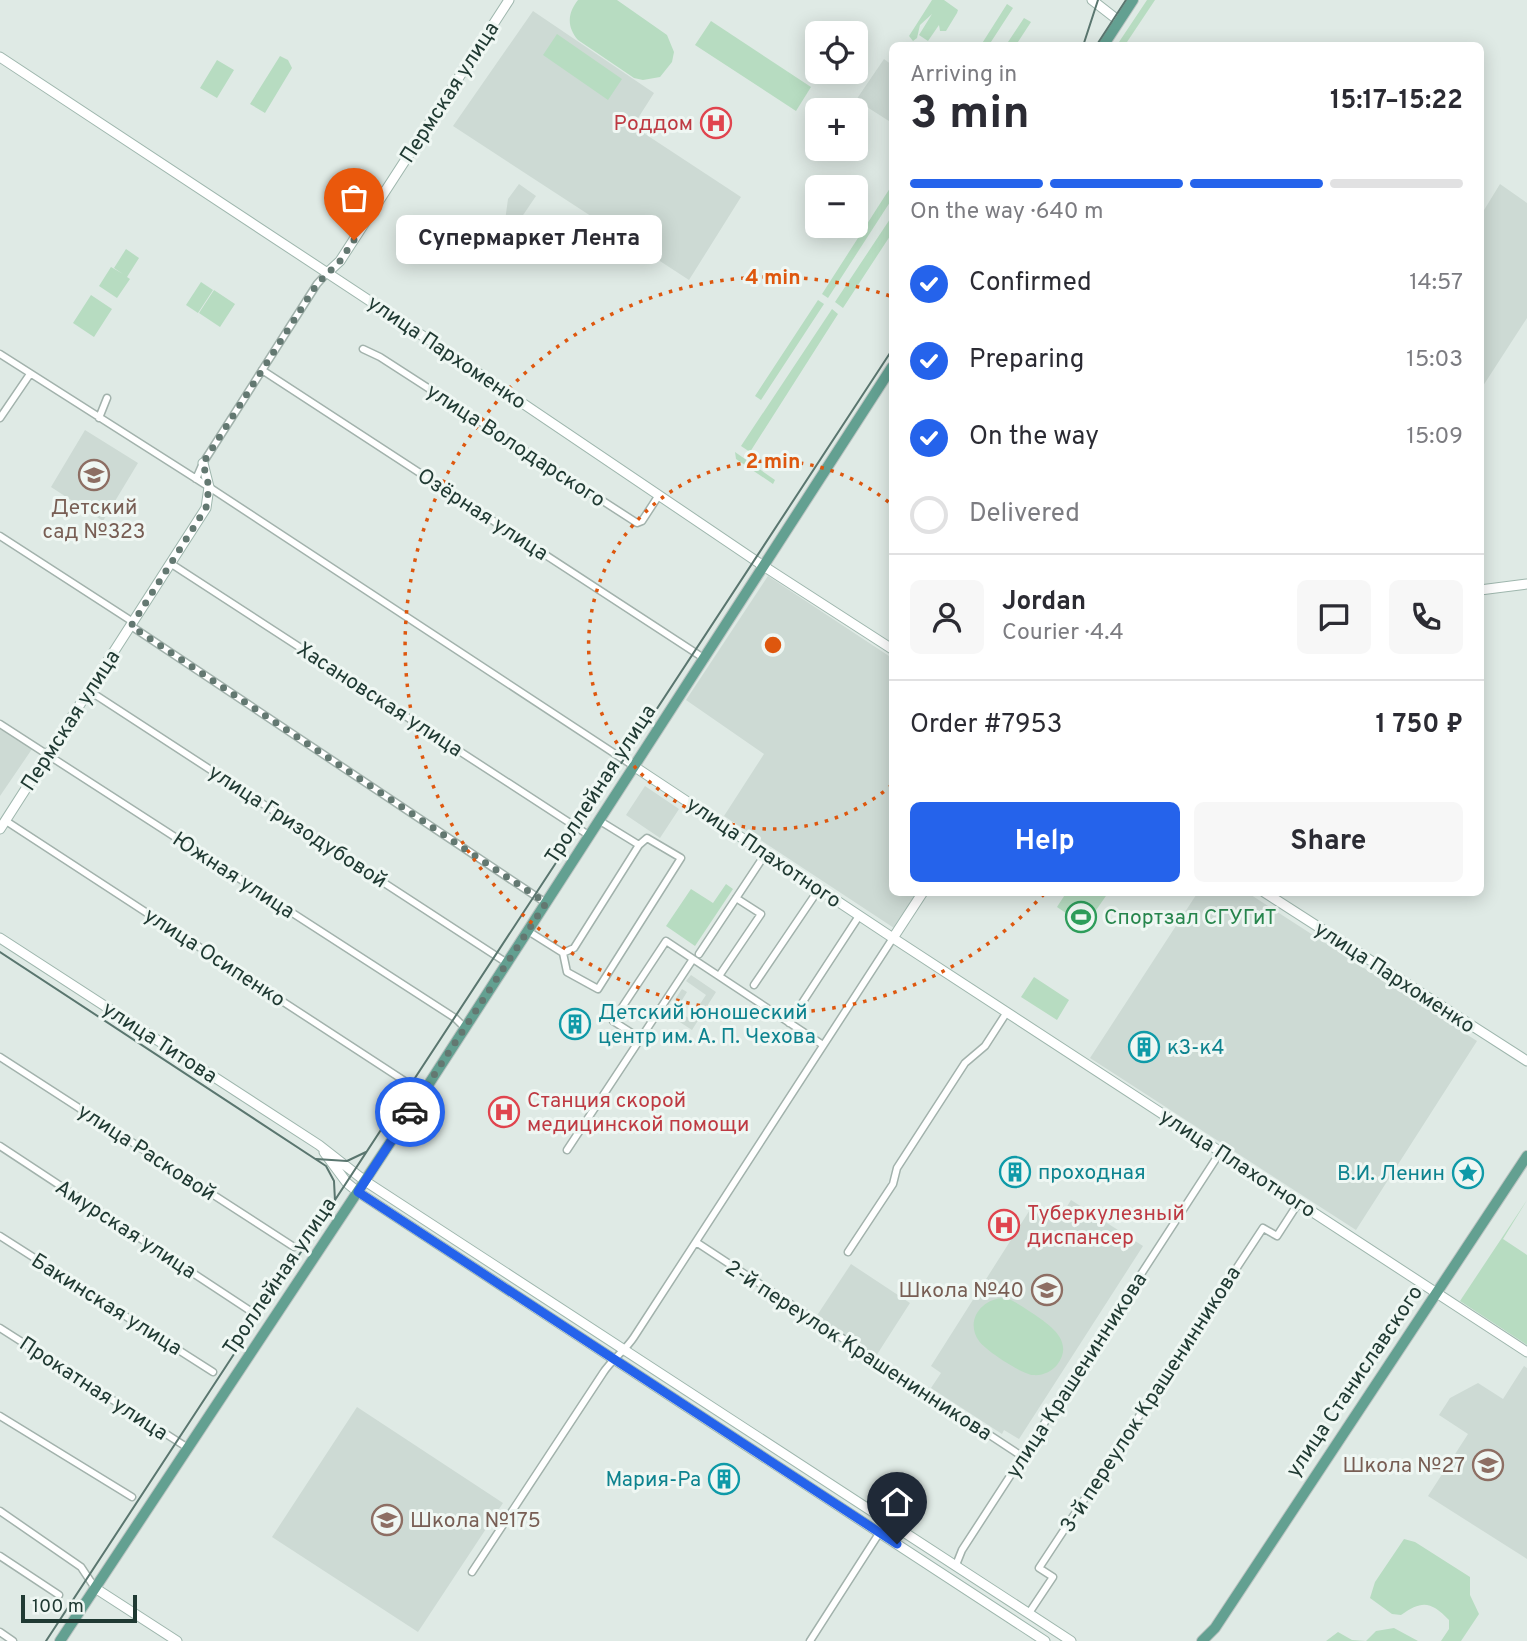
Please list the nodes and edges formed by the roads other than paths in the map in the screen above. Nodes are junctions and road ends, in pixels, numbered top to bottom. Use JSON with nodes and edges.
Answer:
{"nodes":[{"id":1,"x":509,"y":0,"type":"edge"},
{"id":2,"x":1091,"y":0,"type":"edge"},
{"id":3,"x":1133,"y":0,"type":"edge"},
{"id":4,"x":1119,"y":21,"type":"junction"},
{"id":5,"x":1106,"y":42,"type":"edge"},
{"id":6,"x":0,"y":57,"type":"edge"},
{"id":7,"x":327,"y":273,"type":"junction"},
{"id":8,"x":363,"y":349,"type":"dead end"},
{"id":9,"x":0,"y":354,"type":"edge"},
{"id":10,"x":262,"y":370,"type":"junction"},
{"id":11,"x":889,"y":373,"type":"edge"},
{"id":12,"x":30,"y":374,"type":"junction"},
{"id":13,"x":107,"y":398,"type":"dead end"},
{"id":14,"x":0,"y":418,"type":"edge"},
{"id":15,"x":99,"y":418,"type":"junction"},
{"id":16,"x":203,"y":463,"type":"junction"},
{"id":17,"x":196,"y":479,"type":"junction"},
{"id":18,"x":209,"y":487,"type":"junction"},
{"id":19,"x":659,"y":495,"type":"junction"},
{"id":20,"x":0,"y":536,"type":"edge"},
{"id":21,"x":170,"y":563,"type":"junction"},
{"id":22,"x":765,"y":567,"type":"junction"},
{"id":23,"x":1527,"y":584,"type":"edge"},
{"id":24,"x":1484,"y":589,"type":"edge"},
{"id":25,"x":132,"y":624,"type":"junction"},
{"id":26,"x":889,"y":647,"type":"edge"},
{"id":27,"x":705,"y":659,"type":"junction"},
{"id":28,"x":88,"y":690,"type":"junction"},
{"id":29,"x":0,"y":724,"type":"edge"},
{"id":30,"x":47,"y":754,"type":"junction"},
{"id":31,"x":635,"y":767,"type":"junction"},
{"id":32,"x":600,"y":821,"type":"junction"},
{"id":33,"x":3,"y":825,"type":"edge"},
{"id":34,"x":590,"y":836,"type":"junction"},
{"id":35,"x":639,"y":845,"type":"junction"},
{"id":36,"x":766,"y":853,"type":"junction"},
{"id":37,"x":820,"y":889,"type":"junction"},
{"id":38,"x":920,"y":896,"type":"edge"},
{"id":39,"x":1270,"y":896,"type":"edge"},
{"id":40,"x":736,"y":898,"type":"junction"},
{"id":41,"x":546,"y":903,"type":"junction"},
{"id":42,"x":859,"y":916,"type":"junction"},
{"id":43,"x":528,"y":931,"type":"junction"},
{"id":44,"x":0,"y":938,"type":"edge"},
{"id":45,"x":893,"y":938,"type":"junction"},
{"id":46,"x":563,"y":953,"type":"junction"},
{"id":47,"x":696,"y":956,"type":"junction"},
{"id":48,"x":507,"y":963,"type":"junction"},
{"id":49,"x":719,"y":976,"type":"junction"},
{"id":50,"x":754,"y":985,"type":"dead end"},
{"id":51,"x":1007,"y":1012,"type":"junction"},
{"id":52,"x":789,"y":1023,"type":"junction"},
{"id":53,"x":465,"y":1028,"type":"junction"},
{"id":54,"x":640,"y":1039,"type":"junction"},
{"id":55,"x":823,"y":1045,"type":"junction"},
{"id":56,"x":0,"y":1057,"type":"edge"},
{"id":57,"x":1527,"y":1061,"type":"edge"},
{"id":58,"x":423,"y":1093,"type":"junction"},
{"id":59,"x":319,"y":1145,"type":"junction"},
{"id":60,"x":0,"y":1146,"type":"edge"},
{"id":61,"x":566,"y":1150,"type":"dead end"},
{"id":62,"x":1221,"y":1151,"type":"junction"},
{"id":63,"x":1527,"y":1156,"type":"edge"},
{"id":64,"x":365,"y":1181,"type":"junction"},
{"id":65,"x":358,"y":1192,"type":"junction"},
{"id":66,"x":1299,"y":1202,"type":"junction"},
{"id":67,"x":0,"y":1236,"type":"edge"},
{"id":68,"x":696,"y":1242,"type":"junction"},
{"id":69,"x":294,"y":1247,"type":"dead end"},
{"id":70,"x":848,"y":1252,"type":"dead end"},
{"id":71,"x":1436,"y":1292,"type":"junction"},
{"id":72,"x":252,"y":1312,"type":"dead end"},
{"id":73,"x":0,"y":1328,"type":"edge"},
{"id":74,"x":626,"y":1349,"type":"junction"},
{"id":75,"x":1527,"y":1352,"type":"edge"},
{"id":76,"x":612,"y":1359,"type":"junction"},
{"id":77,"x":213,"y":1372,"type":"dead end"},
{"id":78,"x":0,"y":1416,"type":"edge"},
{"id":79,"x":188,"y":1448,"type":"junction"},
{"id":80,"x":1023,"y":1457,"type":"junction"},
{"id":81,"x":132,"y":1497,"type":"dead end"},
{"id":82,"x":0,"y":1511,"type":"edge"},
{"id":83,"x":887,"y":1521,"type":"junction"},
{"id":84,"x":880,"y":1533,"type":"junction"},
{"id":85,"x":0,"y":1556,"type":"edge"},
{"id":86,"x":956,"y":1565,"type":"junction"},
{"id":87,"x":472,"y":1572,"type":"dead end"},
{"id":88,"x":95,"y":1588,"type":"junction"},
{"id":89,"x":59,"y":1595,"type":"dead end"},
{"id":90,"x":1029,"y":1613,"type":"junction"},
{"id":91,"x":1215,"y":1628,"type":"junction"},
{"id":92,"x":0,"y":1632,"type":"edge"},
{"id":93,"x":13,"y":1641,"type":"edge"},
{"id":94,"x":60,"y":1641,"type":"edge"},
{"id":95,"x":177,"y":1641,"type":"edge"},
{"id":96,"x":810,"y":1641,"type":"edge"},
{"id":97,"x":1045,"y":1641,"type":"edge"},
{"id":98,"x":1071,"y":1641,"type":"edge"},
{"id":99,"x":1202,"y":1641,"type":"edge"},
{"id":100,"x":1210,"y":1641,"type":"edge"}],
"edges":[{"from":1,"to":7,"type":"street","name":"Пермская улица"},
{"from":2,"to":4,"type":"street"},
{"from":3,"to":4,"type":"main road"},
{"from":4,"to":5,"type":"main road"},
{"from":6,"to":7,"type":"street","name":"улица Пархоменко"},
{"from":7,"to":10,"type":"street","name":"Пермская улица"},
{"from":7,"to":19,"type":"street","name":"улица Пархоменко"},
{"from":8,"to":19,"type":"street","name":"улица Володарского"},
{"from":9,"to":12,"type":"street","name":"улица Плахотного"},
{"from":10,"to":16,"type":"street","name":"Пермская улица"},
{"from":10,"to":27,"type":"street","name":"Озёрная улица"},
{"from":11,"to":22,"type":"main road","name":"Троллейная улица"},
{"from":12,"to":14,"type":"street"},
{"from":12,"to":15,"type":"street","name":"улица Плахотного"},
{"from":13,"to":15,"type":"street"},
{"from":15,"to":17,"type":"street","name":"улица Плахотного"},
{"from":16,"to":17,"type":"street","name":"Пермская улица"},
{"from":16,"to":18,"type":"street"},
{"from":17,"to":18,"type":"street","name":"улица Плахотного"},
{"from":18,"to":21,"type":"street","name":"Пермская улица"},
{"from":18,"to":31,"type":"street","name":"улица Плахотного"},
{"from":19,"to":22,"type":"street","name":"улица Пархоменко"},
{"from":20,"to":25,"type":"street"},
{"from":21,"to":25,"type":"street","name":"Пермская улица"},
{"from":21,"to":34,"type":"street","name":"Хасановская улица"},
{"from":22,"to":26,"type":"street","name":"улица Пархоменко"},
{"from":22,"to":27,"type":"main road","name":"Троллейная улица"},
{"from":23,"to":24,"type":"street"},
{"from":25,"to":28,"type":"street","name":"Пермская улица"},
{"from":25,"to":41,"type":"street"},
{"from":27,"to":31,"type":"main road","name":"Троллейная улица"},
{"from":28,"to":30,"type":"street","name":"Пермская улица"},
{"from":28,"to":48,"type":"street","name":"улица Гризодубовой"},
{"from":29,"to":30,"type":"street","name":"Южная улица"},
{"from":30,"to":33,"type":"street","name":"Пермская улица"},
{"from":30,"to":53,"type":"street","name":"Южная улица"},
{"from":31,"to":32,"type":"main road","name":"Троллейная улица"},
{"from":31,"to":36,"type":"street","name":"улица Плахотного"},
{"from":32,"to":34,"type":"main road","name":"Троллейная улица"},
{"from":32,"to":35,"type":"street"},
{"from":33,"to":58,"type":"street","name":"улица Осипенко"},
{"from":34,"to":41,"type":"main road","name":"Троллейная улица"},
{"from":35,"to":46,"type":"street"},
{"from":35,"to":46,"type":"street"},
{"from":36,"to":37,"type":"street","name":"улица Плахотного"},
{"from":36,"to":40,"type":"street"},
{"from":37,"to":42,"type":"street","name":"улица Плахотного"},
{"from":37,"to":50,"type":"street"},
{"from":38,"to":45,"type":"street"},
{"from":39,"to":57,"type":"street","name":"улица Пархоменко"},
{"from":40,"to":47,"type":"street"},
{"from":40,"to":49,"type":"street"},
{"from":41,"to":43,"type":"main road","name":"Троллейная улица"},
{"from":42,"to":45,"type":"street","name":"улица Плахотного"},
{"from":42,"to":52,"type":"street"},
{"from":43,"to":46,"type":"street"},
{"from":43,"to":48,"type":"main road","name":"Троллейная улица"},
{"from":44,"to":59,"type":"street","name":"улица Титова"},
{"from":45,"to":51,"type":"street","name":"улица Плахотного"},
{"from":45,"to":55,"type":"street"},
{"from":47,"to":49,"type":"street"},
{"from":47,"to":54,"type":"street"},
{"from":47,"to":54,"type":"street"},
{"from":48,"to":53,"type":"main road","name":"Троллейная улица"},
{"from":49,"to":52,"type":"street"},
{"from":51,"to":62,"type":"street","name":"улица Плахотного"},
{"from":51,"to":70,"type":"street"},
{"from":52,"to":55,"type":"street"},
{"from":53,"to":58,"type":"main road","name":"Троллейная улица"},
{"from":54,"to":61,"type":"street"},
{"from":55,"to":68,"type":"street"},
{"from":56,"to":69,"type":"street","name":"улица Расковой"},
{"from":58,"to":64,"type":"main road","name":"Троллейная улица"},
{"from":59,"to":64,"type":"street","name":"улица Титова"},
{"from":59,"to":65,"type":"street","name":"улица Титова"},
{"from":60,"to":72,"type":"street","name":"Амурская улица"},
{"from":62,"to":66,"type":"street","name":"улица Плахотного"},
{"from":62,"to":80,"type":"street","name":"улица Крашенинникова"},
{"from":63,"to":71,"type":"main road","name":"улица Станиславского"},
{"from":64,"to":65,"type":"main road","name":"Троллейная улица"},
{"from":64,"to":74,"type":"street","name":"улица Титова"},
{"from":65,"to":76,"type":"street","name":"улица Титова"},
{"from":65,"to":79,"type":"main road","name":"Троллейная улица"},
{"from":66,"to":71,"type":"street","name":"улица Плахотного"},
{"from":66,"to":90,"type":"street","name":"3-й переулок Крашенинникова"},
{"from":67,"to":77,"type":"street","name":"Бакинская улица"},
{"from":68,"to":74,"type":"street"},
{"from":68,"to":80,"type":"street","name":"2-й переулок Крашенинникова"},
{"from":71,"to":75,"type":"street","name":"улица Плахотного"},
{"from":71,"to":91,"type":"main road","name":"улица Станиславского"},
{"from":73,"to":79,"type":"street","name":"Прокатная улица"},
{"from":74,"to":76,"type":"street"},
{"from":74,"to":83,"type":"street","name":"улица Титова"},
{"from":76,"to":84,"type":"street","name":"улица Титова"},
{"from":76,"to":87,"type":"street"},
{"from":78,"to":81,"type":"street"},
{"from":79,"to":88,"type":"main road","name":"Троллейная улица"},
{"from":80,"to":86,"type":"street","name":"улица Крашенинникова"},
{"from":82,"to":88,"type":"street"},
{"from":83,"to":84,"type":"street"},
{"from":83,"to":86,"type":"street","name":"улица Титова"},
{"from":84,"to":96,"type":"street"},
{"from":84,"to":97,"type":"street","name":"улица Титова"},
{"from":85,"to":89,"type":"street"},
{"from":86,"to":90,"type":"street","name":"улица Титова"},
{"from":88,"to":94,"type":"main road","name":"Троллейная улица"},
{"from":88,"to":95,"type":"street"},
{"from":90,"to":98,"type":"street","name":"улица Титова"},
{"from":91,"to":99,"type":"main road"},
{"from":91,"to":100,"type":"main road"},
{"from":92,"to":93,"type":"street"}]}
